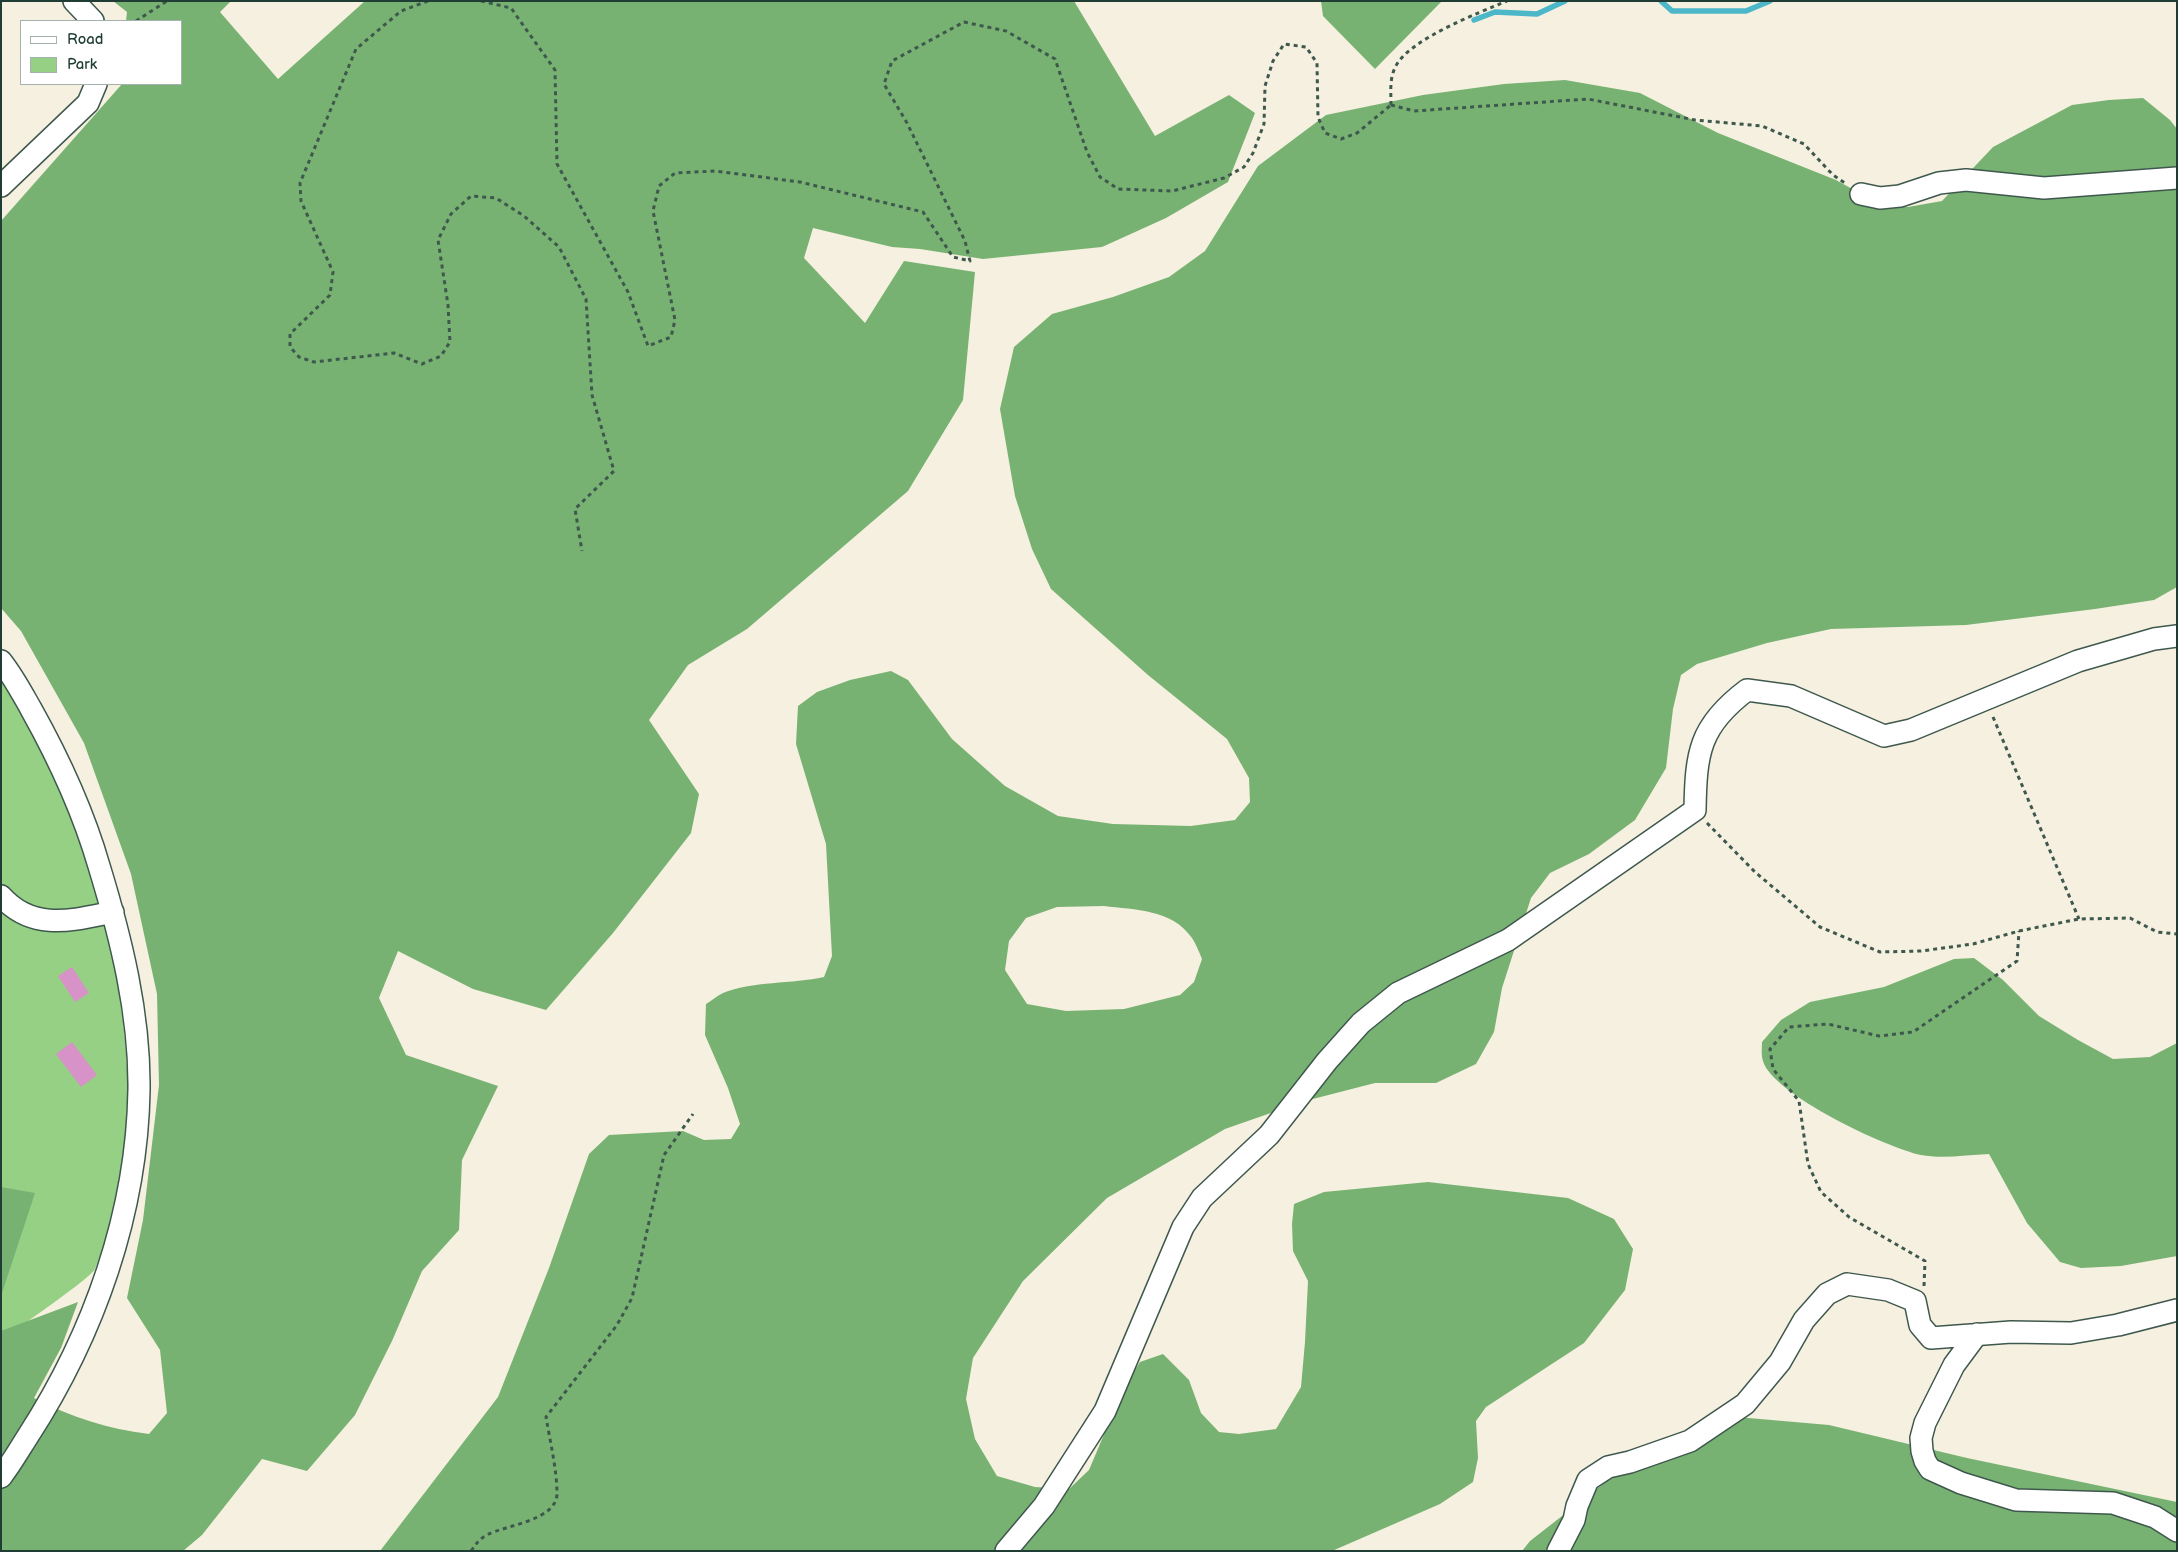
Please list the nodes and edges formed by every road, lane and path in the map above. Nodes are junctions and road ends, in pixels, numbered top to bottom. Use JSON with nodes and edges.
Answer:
{"nodes":[{"id":1,"x":74,"y":1,"type":"edge"},
{"id":2,"x":167,"y":1,"type":"edge"},
{"id":3,"x":428,"y":1,"type":"edge"},
{"id":4,"x":481,"y":1,"type":"edge"},
{"id":5,"x":1507,"y":1,"type":"edge"},
{"id":6,"x":92,"y":20,"type":"edge"},
{"id":7,"x":138,"y":20,"type":"edge"},
{"id":8,"x":96,"y":85,"type":"edge"},
{"id":9,"x":1391,"y":105,"type":"junction"},
{"id":10,"x":2177,"y":178,"type":"edge"},
{"id":11,"x":1,"y":186,"type":"edge"},
{"id":12,"x":1861,"y":194,"type":"joint"},
{"id":13,"x":582,"y":551,"type":"dead end"},
{"id":14,"x":2177,"y":636,"type":"edge"},
{"id":15,"x":1,"y":661,"type":"edge"},
{"id":16,"x":1985,"y":700,"type":"junction"},
{"id":17,"x":1695,"y":810,"type":"junction"},
{"id":18,"x":1,"y":896,"type":"edge"},
{"id":19,"x":113,"y":912,"type":"junction"},
{"id":20,"x":2079,"y":919,"type":"junction"},
{"id":21,"x":2019,"y":931,"type":"junction"},
{"id":22,"x":2177,"y":934,"type":"edge"},
{"id":23,"x":693,"y":1114,"type":"dead end"},
{"id":24,"x":1915,"y":1301,"type":"junction"},
{"id":25,"x":2177,"y":1310,"type":"edge"},
{"id":26,"x":1978,"y":1334,"type":"junction"},
{"id":27,"x":1,"y":1477,"type":"edge"},
{"id":28,"x":2177,"y":1531,"type":"edge"},
{"id":29,"x":471,"y":1551,"type":"edge"},
{"id":30,"x":1006,"y":1551,"type":"edge"},
{"id":31,"x":1558,"y":1551,"type":"edge"}],
"edges":[{"from":1,"to":6,"type":"street"},
{"from":2,"to":7,"type":"path"},
{"from":3,"to":13,"type":"path"},
{"from":4,"to":9,"type":"path"},
{"from":5,"to":9,"type":"path"},
{"from":8,"to":11,"type":"street"},
{"from":9,"to":12,"type":"path"},
{"from":10,"to":12,"type":"street"},
{"from":14,"to":16,"type":"street"},
{"from":15,"to":19,"type":"street"},
{"from":16,"to":17,"type":"street"},
{"from":16,"to":20,"type":"path"},
{"from":17,"to":21,"type":"path"},
{"from":17,"to":30,"type":"street"},
{"from":18,"to":19,"type":"street"},
{"from":19,"to":27,"type":"street"},
{"from":20,"to":21,"type":"path"},
{"from":20,"to":22,"type":"path"},
{"from":21,"to":24,"type":"path"},
{"from":23,"to":29,"type":"path"},
{"from":24,"to":26,"type":"street"},
{"from":24,"to":31,"type":"street"},
{"from":25,"to":26,"type":"street"},
{"from":26,"to":28,"type":"street"}]}
